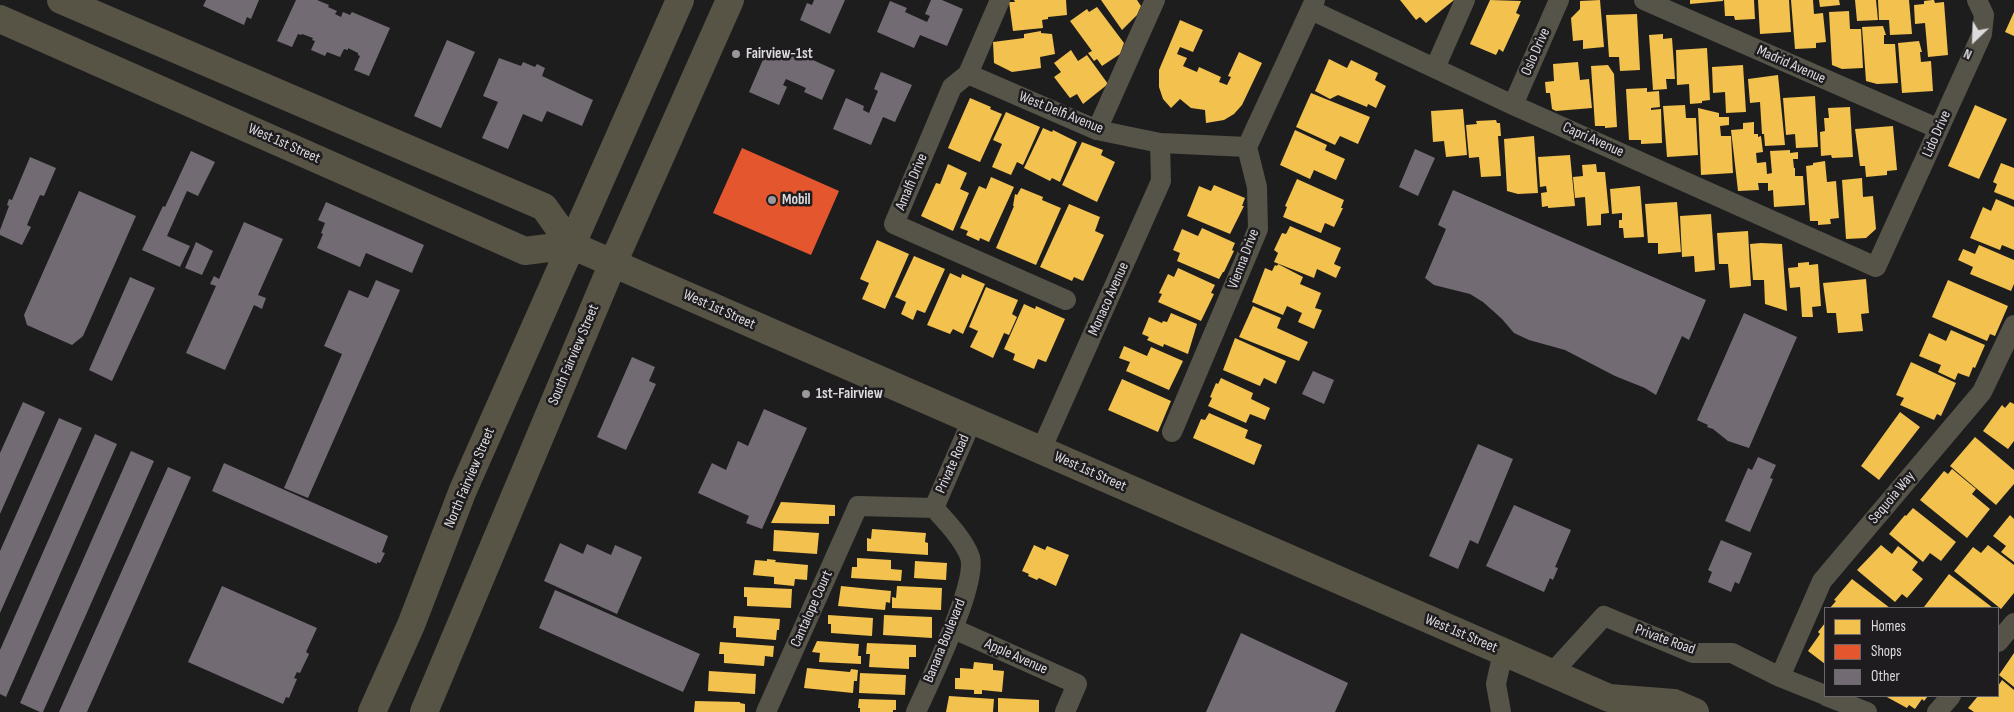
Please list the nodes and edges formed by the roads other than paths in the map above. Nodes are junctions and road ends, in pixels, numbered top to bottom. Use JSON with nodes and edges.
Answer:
{"nodes":[{"id":1,"x":61,"y":0,"type":"edge"},
{"id":2,"x":680,"y":0,"type":"edge"},
{"id":3,"x":730,"y":0,"type":"edge"},
{"id":4,"x":1000,"y":0,"type":"edge"},
{"id":5,"x":1154,"y":0,"type":"edge"},
{"id":6,"x":1465,"y":0,"type":"edge"},
{"id":7,"x":1560,"y":0,"type":"edge"},
{"id":8,"x":1644,"y":0,"type":"edge"},
{"id":9,"x":1976,"y":0,"type":"edge"},
{"id":10,"x":1313,"y":5,"type":"edge"},
{"id":11,"x":0,"y":19,"type":"edge"},
{"id":12,"x":1435,"y":68,"type":"junction"},
{"id":13,"x":968,"y":74,"type":"junction"},
{"id":14,"x":1513,"y":104,"type":"junction"},
{"id":15,"x":1939,"y":129,"type":"junction"},
{"id":16,"x":1097,"y":130,"type":"junction"},
{"id":17,"x":1160,"y":143,"type":"junction"},
{"id":18,"x":1247,"y":147,"type":"junction"},
{"id":19,"x":571,"y":245,"type":"junction"},
{"id":20,"x":613,"y":263,"type":"junction"},
{"id":21,"x":1876,"y":267,"type":"joint"},
{"id":22,"x":1066,"y":300,"type":"dead end"},
{"id":23,"x":2014,"y":325,"type":"edge"},
{"id":24,"x":972,"y":420,"type":"junction"},
{"id":25,"x":1172,"y":432,"type":"dead end"},
{"id":26,"x":1040,"y":450,"type":"junction"},
{"id":27,"x":934,"y":508,"type":"junction"},
{"id":28,"x":2014,"y":623,"type":"edge"},
{"id":29,"x":954,"y":629,"type":"junction"},
{"id":30,"x":1999,"y":641,"type":"edge"},
{"id":31,"x":1503,"y":652,"type":"junction"},
{"id":32,"x":1552,"y":673,"type":"junction"},
{"id":33,"x":1780,"y":677,"type":"junction"},
{"id":34,"x":1824,"y":695,"type":"edge"},
{"id":35,"x":1829,"y":697,"type":"edge"},
{"id":36,"x":1950,"y":697,"type":"edge"},
{"id":37,"x":1614,"y":705,"type":"edge"},
{"id":38,"x":372,"y":712,"type":"edge"},
{"id":39,"x":424,"y":712,"type":"edge"},
{"id":40,"x":766,"y":712,"type":"edge"},
{"id":41,"x":916,"y":712,"type":"edge"},
{"id":42,"x":1065,"y":712,"type":"edge"},
{"id":43,"x":1501,"y":712,"type":"edge"},
{"id":44,"x":1696,"y":712,"type":"edge"},
{"id":45,"x":1867,"y":712,"type":"edge"},
{"id":46,"x":1937,"y":712,"type":"edge"}],
"edges":[{"from":1,"to":19,"type":"main road"},
{"from":2,"to":19,"type":"main road"},
{"from":3,"to":20,"type":"main road","name":"South Fairview Street"},
{"from":4,"to":13,"type":"street","name":"Amalfi Drive"},
{"from":5,"to":16,"type":"street"},
{"from":6,"to":12,"type":"street"},
{"from":7,"to":14,"type":"street","name":"Oslo Drive"},
{"from":8,"to":15,"type":"street","name":"Madrid Avenue"},
{"from":9,"to":15,"type":"street","name":"Lido Drive"},
{"from":10,"to":12,"type":"street","name":"Capri Avenue"},
{"from":10,"to":18,"type":"street"},
{"from":11,"to":19,"type":"main road","name":"West 1st Street"},
{"from":12,"to":14,"type":"street","name":"Capri Avenue"},
{"from":13,"to":16,"type":"street","name":"West Delfi Avenue"},
{"from":13,"to":22,"type":"street","name":"Amalfi Drive"},
{"from":14,"to":21,"type":"street","name":"Capri Avenue"},
{"from":15,"to":21,"type":"street","name":"Lido Drive"},
{"from":16,"to":17,"type":"street","name":"West Delfi Avenue"},
{"from":17,"to":18,"type":"street","name":"West Delfi Avenue"},
{"from":17,"to":26,"type":"street","name":"Monaco Avenue"},
{"from":18,"to":25,"type":"street","name":"Vienna Drive"},
{"from":19,"to":20,"type":"main road","name":"West 1st Street"},
{"from":19,"to":38,"type":"main road","name":"North Fairview Street"},
{"from":20,"to":24,"type":"main road","name":"West 1st Street"},
{"from":20,"to":39,"type":"main road","name":"South Fairview Street"},
{"from":23,"to":33,"type":"street","name":"Sequoia Way"},
{"from":24,"to":26,"type":"main road","name":"West 1st Street"},
{"from":24,"to":27,"type":"street","name":"Private Road"},
{"from":26,"to":31,"type":"main road","name":"West 1st Street"},
{"from":27,"to":29,"type":"street","name":"Banana Boulevard"},
{"from":27,"to":40,"type":"street","name":"Cantalope Court"},
{"from":28,"to":30,"type":"street"},
{"from":29,"to":41,"type":"street","name":"Banana Boulevard"},
{"from":29,"to":42,"type":"street","name":"Apple Avenue"},
{"from":31,"to":32,"type":"main road","name":"West 1st Street"},
{"from":31,"to":43,"type":"street"},
{"from":32,"to":33,"type":"street","name":"Private Road"},
{"from":32,"to":37,"type":"main road","name":"West 1st Street"},
{"from":33,"to":34,"type":"street","name":"Private Road"},
{"from":35,"to":45,"type":"street","name":"Private Road"},
{"from":36,"to":46,"type":"street"},
{"from":37,"to":44,"type":"main road","name":"West 1st Street"}]}
